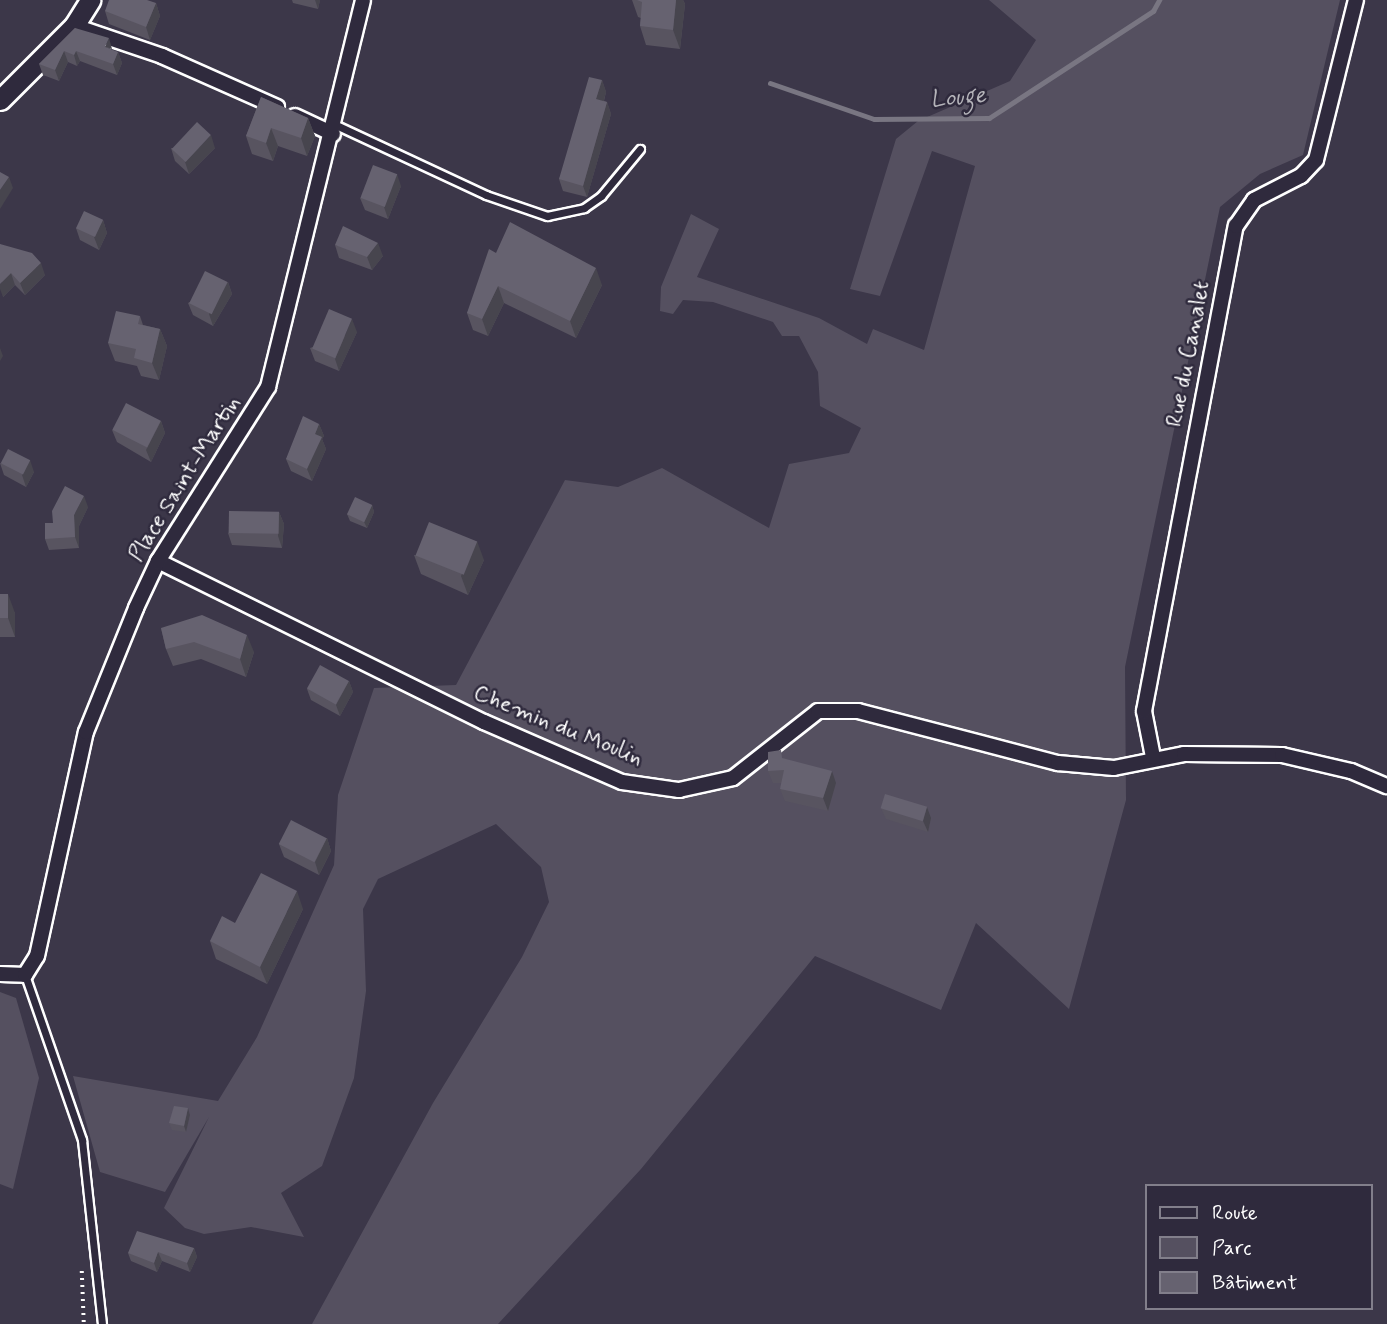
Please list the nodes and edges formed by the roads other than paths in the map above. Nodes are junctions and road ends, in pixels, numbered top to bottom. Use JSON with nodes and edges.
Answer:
{"nodes":[{"id":1,"x":90,"y":0,"type":"edge"},
{"id":2,"x":363,"y":0,"type":"edge"},
{"id":3,"x":1356,"y":0,"type":"edge"},
{"id":4,"x":74,"y":26,"type":"junction"},
{"id":5,"x":0,"y":100,"type":"edge"},
{"id":6,"x":335,"y":129,"type":"junction"},
{"id":7,"x":640,"y":149,"type":"dead end"},
{"id":8,"x":158,"y":561,"type":"junction"},
{"id":9,"x":1153,"y":757,"type":"junction"},
{"id":10,"x":1387,"y":786,"type":"edge"},
{"id":11,"x":0,"y":974,"type":"edge"},
{"id":12,"x":25,"y":975,"type":"junction"},
{"id":13,"x":102,"y":1324,"type":"edge"}],
"edges":[{"from":1,"to":4,"type":"street"},
{"from":2,"to":6,"type":"street","name":"Place Saint-Martin"},
{"from":3,"to":9,"type":"street","name":"Rue du Canalet"},
{"from":4,"to":5,"type":"street"},
{"from":4,"to":6,"type":"street"},
{"from":6,"to":7,"type":"lane"},
{"from":6,"to":8,"type":"street","name":"Place Saint-Martin"},
{"from":8,"to":9,"type":"street","name":"Chemin du Moulin"},
{"from":8,"to":12,"type":"street","name":"Place Saint-Martin"},
{"from":9,"to":10,"type":"street","name":"Chemin du Moulin"},
{"from":11,"to":12,"type":"street"},
{"from":12,"to":13,"type":"lane"}]}
